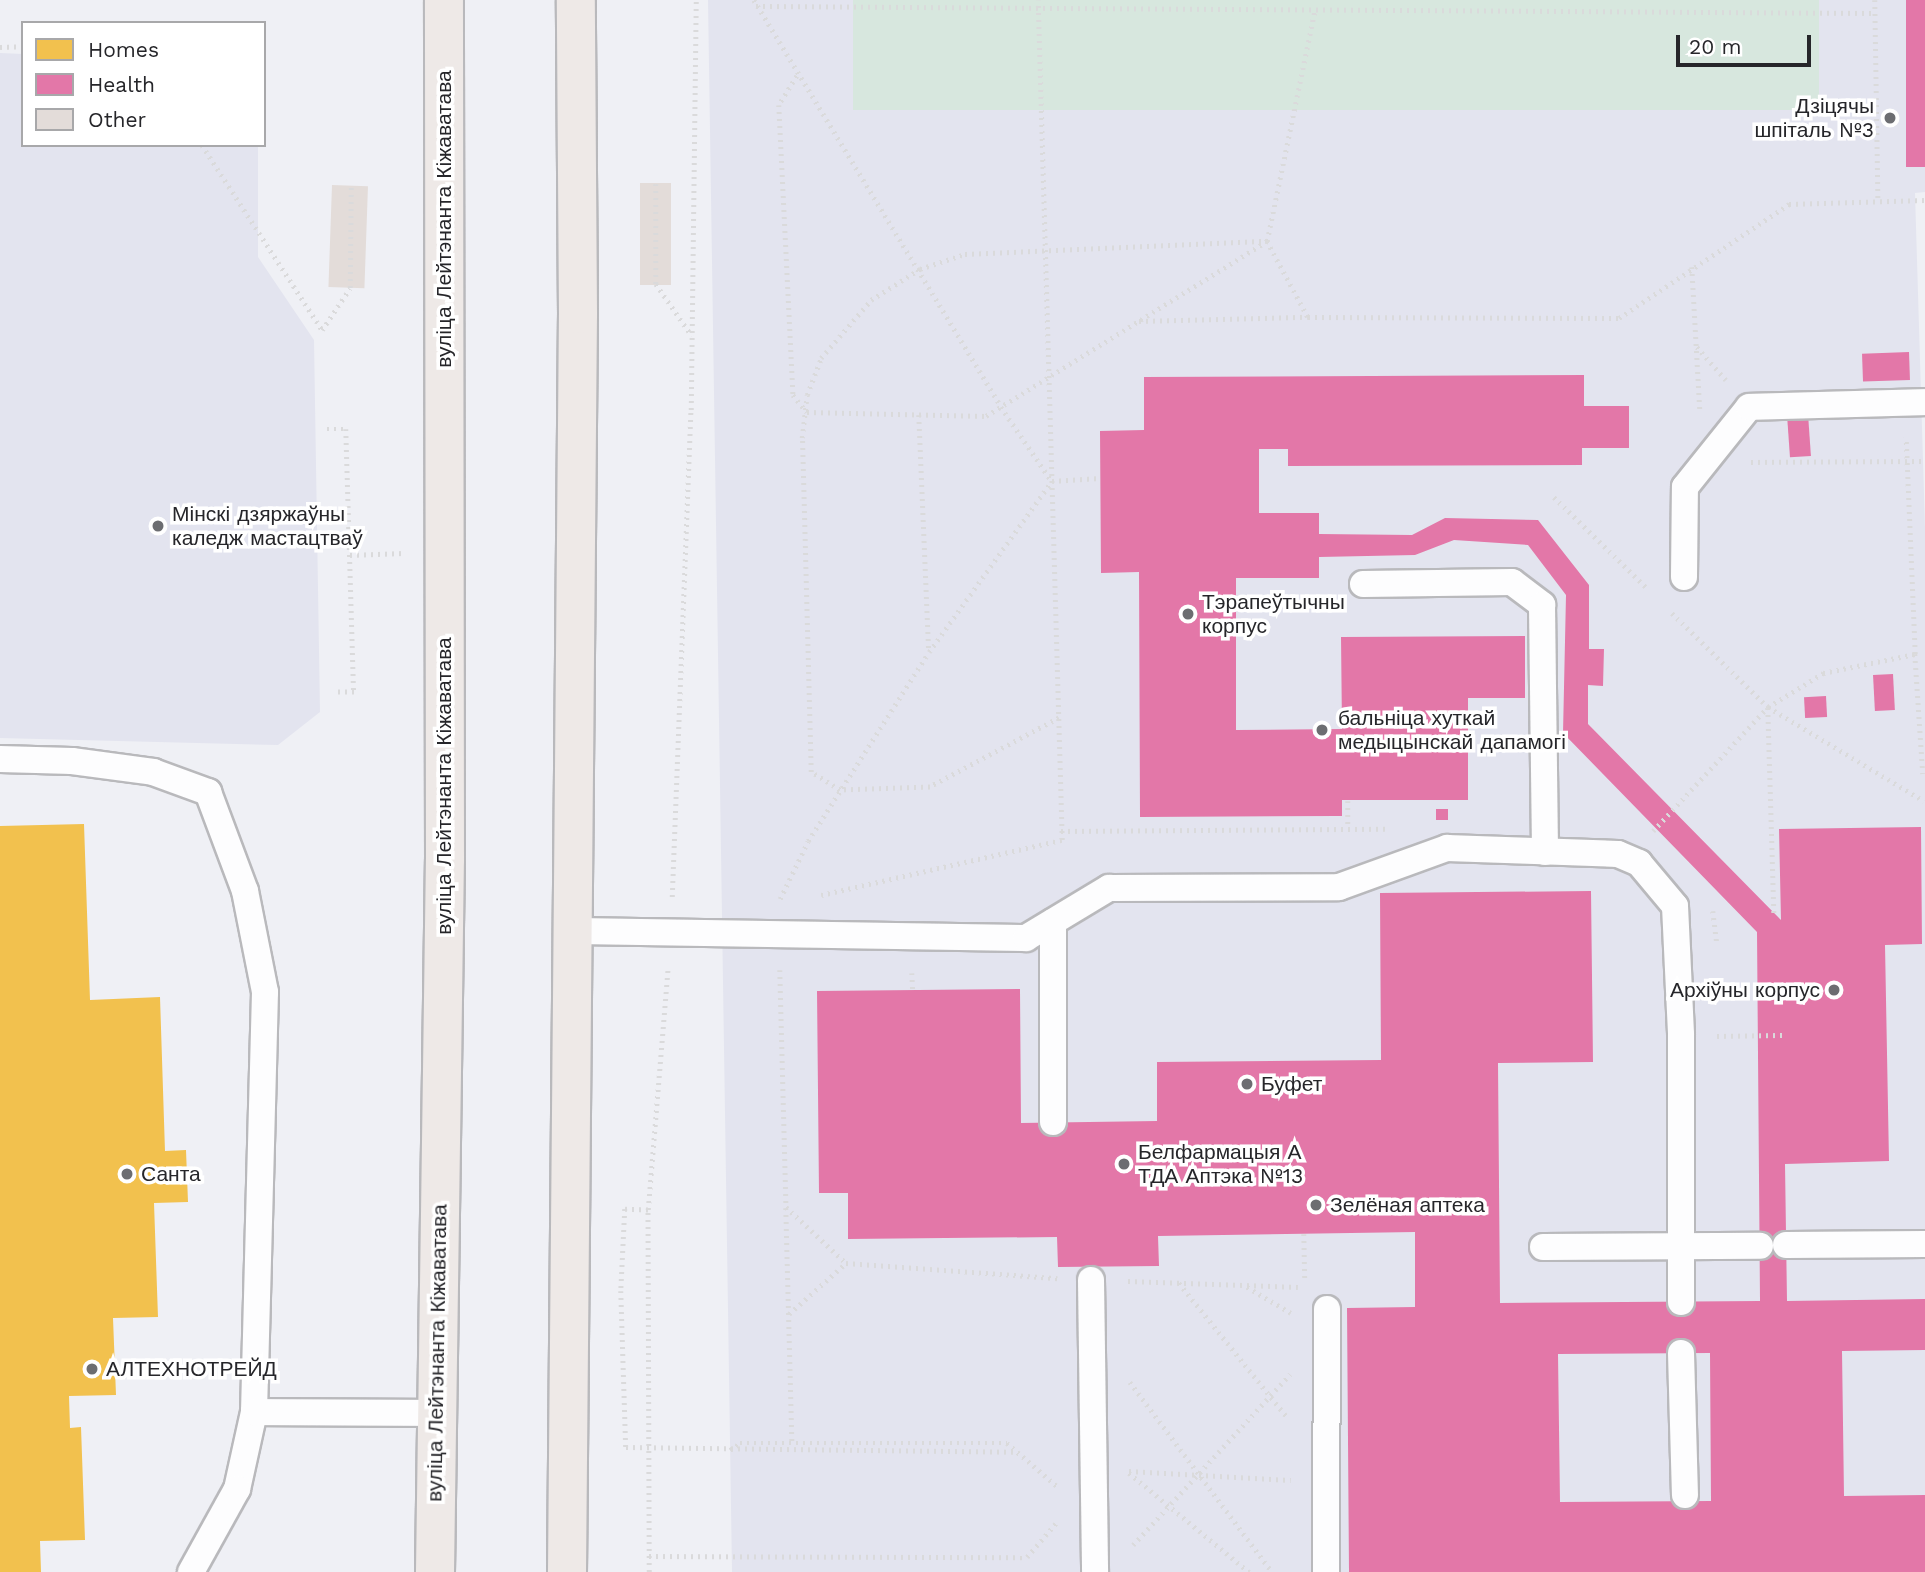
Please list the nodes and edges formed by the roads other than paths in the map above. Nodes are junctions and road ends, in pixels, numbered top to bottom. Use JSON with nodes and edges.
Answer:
{"nodes":[{"id":1,"x":444,"y":0,"type":"edge"},
{"id":2,"x":576,"y":0,"type":"edge"},
{"id":3,"x":1915,"y":402,"type":"edge"},
{"id":4,"x":1684,"y":577,"type":"dead end"},
{"id":5,"x":1363,"y":584,"type":"dead end"},
{"id":6,"x":0,"y":759,"type":"edge"},
{"id":7,"x":1545,"y":852,"type":"junction"},
{"id":8,"x":1053,"y":922,"type":"junction"},
{"id":9,"x":574,"y":931,"type":"junction"},
{"id":10,"x":1053,"y":1122,"type":"dead end"},
{"id":11,"x":1925,"y":1244,"type":"edge"},
{"id":12,"x":1683,"y":1245,"type":"junction"},
{"id":13,"x":1786,"y":1245,"type":"dead end"},
{"id":14,"x":1759,"y":1246,"type":"dead end"},
{"id":15,"x":1543,"y":1247,"type":"dead end"},
{"id":16,"x":1079,"y":1279,"type":"road end"},
{"id":17,"x":1681,"y":1302,"type":"dead end"},
{"id":18,"x":1327,"y":1322,"type":"road end"},
{"id":19,"x":1681,"y":1353,"type":"dead end"},
{"id":20,"x":254,"y":1412,"type":"junction"},
{"id":21,"x":434,"y":1413,"type":"junction"},
{"id":22,"x":1685,"y":1495,"type":"dead end"},
{"id":23,"x":191,"y":1572,"type":"edge"},
{"id":24,"x":435,"y":1572,"type":"edge"},
{"id":25,"x":567,"y":1572,"type":"edge"},
{"id":26,"x":1095,"y":1572,"type":"edge"},
{"id":27,"x":1326,"y":1572,"type":"edge"}],
"edges":[{"from":1,"to":21,"type":"main road","name":"вуліца Лейтэнанта Кіжаватава"},
{"from":2,"to":9,"type":"main road"},
{"from":3,"to":4,"type":"lane"},
{"from":5,"to":7,"type":"lane"},
{"from":6,"to":20,"type":"lane"},
{"from":7,"to":8,"type":"lane"},
{"from":7,"to":12,"type":"lane"},
{"from":8,"to":9,"type":"lane"},
{"from":8,"to":10,"type":"lane"},
{"from":9,"to":25,"type":"main road"},
{"from":11,"to":13,"type":"lane"},
{"from":12,"to":14,"type":"lane"},
{"from":12,"to":15,"type":"lane"},
{"from":12,"to":17,"type":"lane"},
{"from":16,"to":26,"type":"lane"},
{"from":18,"to":27,"type":"lane"},
{"from":19,"to":22,"type":"lane"},
{"from":20,"to":21,"type":"lane"},
{"from":20,"to":23,"type":"lane"},
{"from":21,"to":24,"type":"main road","name":"вуліца Лейтэнанта Кіжаватава"}]}
